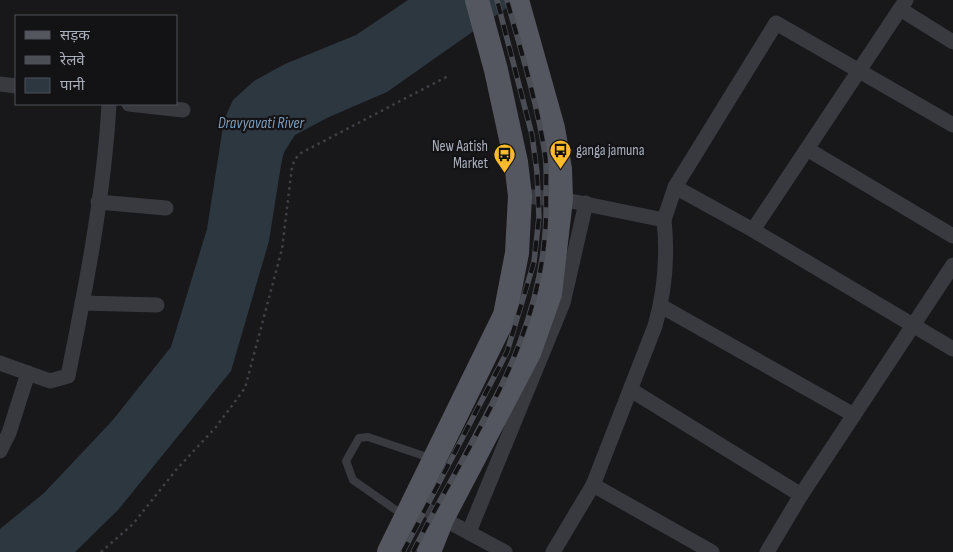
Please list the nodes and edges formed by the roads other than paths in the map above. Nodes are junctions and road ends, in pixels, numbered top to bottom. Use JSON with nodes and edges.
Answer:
{"nodes":[{"id":1,"x":477,"y":0,"type":"edge"},
{"id":2,"x":517,"y":0,"type":"edge"},
{"id":3,"x":903,"y":5,"type":"edge"},
{"id":4,"x":953,"y":42,"type":"edge"},
{"id":5,"x":860,"y":70,"type":"junction"},
{"id":6,"x":0,"y":84,"type":"edge"},
{"id":7,"x":15,"y":86,"type":"edge"},
{"id":8,"x":109,"y":105,"type":"edge"},
{"id":9,"x":138,"y":105,"type":"edge"},
{"id":10,"x":183,"y":110,"type":"dead end"},
{"id":11,"x":953,"y":125,"type":"edge"},
{"id":12,"x":808,"y":149,"type":"junction"},
{"id":13,"x":675,"y":187,"type":"junction"},
{"id":14,"x":520,"y":196,"type":"junction"},
{"id":15,"x":561,"y":199,"type":"junction"},
{"id":16,"x":98,"y":202,"type":"junction"},
{"id":17,"x":586,"y":204,"type":"junction"},
{"id":18,"x":166,"y":208,"type":"dead end"},
{"id":19,"x":664,"y":220,"type":"junction"},
{"id":20,"x":753,"y":230,"type":"junction"},
{"id":21,"x":953,"y":236,"type":"edge"},
{"id":22,"x":953,"y":265,"type":"edge"},
{"id":23,"x":82,"y":303,"type":"junction"},
{"id":24,"x":157,"y":305,"type":"dead end"},
{"id":25,"x":661,"y":306,"type":"junction"},
{"id":26,"x":912,"y":325,"type":"junction"},
{"id":27,"x":953,"y":349,"type":"edge"},
{"id":28,"x":0,"y":362,"type":"edge"},
{"id":29,"x":28,"y":373,"type":"junction"},
{"id":30,"x":630,"y":390,"type":"junction"},
{"id":31,"x":854,"y":415,"type":"junction"},
{"id":32,"x":0,"y":450,"type":"edge"},
{"id":33,"x":435,"y":460,"type":"junction"},
{"id":34,"x":594,"y":484,"type":"junction"},
{"id":35,"x":801,"y":495,"type":"junction"},
{"id":36,"x":408,"y":509,"type":"junction"},
{"id":37,"x":442,"y":519,"type":"junction"},
{"id":38,"x":468,"y":532,"type":"junction"},
{"id":39,"x":388,"y":552,"type":"edge"},
{"id":40,"x":429,"y":552,"type":"edge"},
{"id":41,"x":505,"y":552,"type":"edge"},
{"id":42,"x":553,"y":552,"type":"edge"},
{"id":43,"x":712,"y":552,"type":"edge"},
{"id":44,"x":767,"y":552,"type":"edge"}],
"edges":[{"from":1,"to":14,"type":"main road"},
{"from":2,"to":15,"type":"main road"},
{"from":3,"to":4,"type":"street"},
{"from":3,"to":5,"type":"street"},
{"from":5,"to":11,"type":"street"},
{"from":5,"to":12,"type":"street"},
{"from":5,"to":13,"type":"street"},
{"from":6,"to":7,"type":"street"},
{"from":8,"to":16,"type":"street"},
{"from":9,"to":10,"type":"street"},
{"from":12,"to":20,"type":"street"},
{"from":12,"to":21,"type":"street"},
{"from":13,"to":19,"type":"street"},
{"from":13,"to":20,"type":"street"},
{"from":14,"to":15,"type":"street"},
{"from":14,"to":33,"type":"main road"},
{"from":15,"to":17,"type":"street"},
{"from":15,"to":37,"type":"main road"},
{"from":16,"to":18,"type":"street"},
{"from":16,"to":23,"type":"street"},
{"from":17,"to":19,"type":"street"},
{"from":17,"to":38,"type":"street"},
{"from":19,"to":25,"type":"street"},
{"from":20,"to":26,"type":"street"},
{"from":22,"to":26,"type":"street"},
{"from":23,"to":24,"type":"street"},
{"from":23,"to":29,"type":"street"},
{"from":25,"to":30,"type":"street"},
{"from":25,"to":31,"type":"street"},
{"from":26,"to":27,"type":"street"},
{"from":26,"to":31,"type":"street"},
{"from":28,"to":29,"type":"street"},
{"from":29,"to":32,"type":"street"},
{"from":30,"to":34,"type":"street"},
{"from":30,"to":35,"type":"street"},
{"from":31,"to":35,"type":"street"},
{"from":33,"to":36,"type":"main road"},
{"from":33,"to":36,"type":"lane"},
{"from":34,"to":42,"type":"street"},
{"from":34,"to":43,"type":"street"},
{"from":35,"to":44,"type":"street"},
{"from":36,"to":37,"type":"street"},
{"from":36,"to":39,"type":"main road"},
{"from":37,"to":38,"type":"street"},
{"from":37,"to":40,"type":"main road"},
{"from":38,"to":41,"type":"street"}]}
